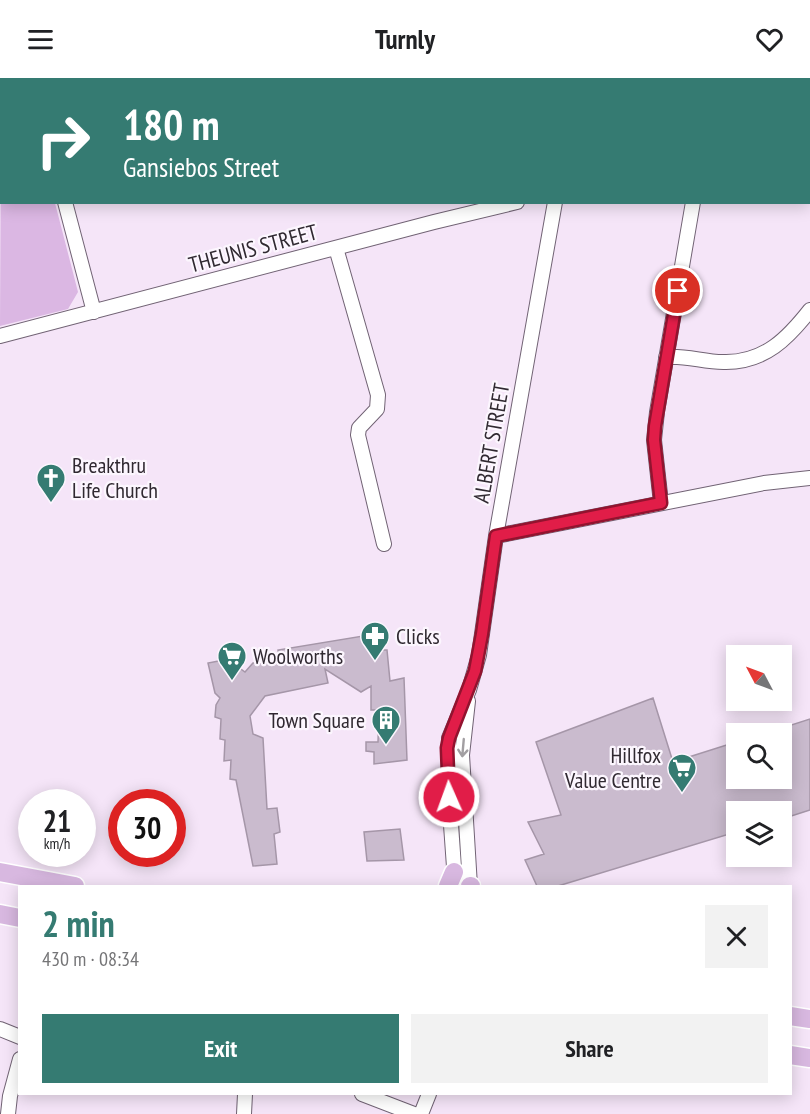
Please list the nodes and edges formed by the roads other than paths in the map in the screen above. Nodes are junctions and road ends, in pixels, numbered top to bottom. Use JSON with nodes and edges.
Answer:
{"nodes":[{"id":1,"x":66,"y":204,"type":"edge"},
{"id":2,"x":509,"y":204,"type":"edge"},
{"id":3,"x":555,"y":204,"type":"edge"},
{"id":4,"x":693,"y":204,"type":"edge"},
{"id":5,"x":336,"y":248,"type":"junction"},
{"id":6,"x":810,"y":310,"type":"edge"},
{"id":7,"x":94,"y":312,"type":"junction"},
{"id":8,"x":0,"y":336,"type":"edge"},
{"id":9,"x":666,"y":357,"type":"junction"},
{"id":10,"x":810,"y":478,"type":"edge"},
{"id":11,"x":661,"y":503,"type":"junction"},
{"id":12,"x":496,"y":536,"type":"junction"},
{"id":13,"x":384,"y":544,"type":"dead end"},
{"id":14,"x":469,"y":690,"type":"junction"},
{"id":15,"x":0,"y":872,"type":"edge"},
{"id":16,"x":461,"y":884,"type":"edge"},
{"id":17,"x":70,"y":885,"type":"edge"},
{"id":18,"x":0,"y":914,"type":"edge"},
{"id":19,"x":18,"y":918,"type":"edge"},
{"id":20,"x":792,"y":1016,"type":"edge"},
{"id":21,"x":810,"y":1019,"type":"edge"},
{"id":22,"x":0,"y":1029,"type":"edge"},
{"id":23,"x":18,"y":1036,"type":"edge"},
{"id":24,"x":792,"y":1055,"type":"edge"},
{"id":25,"x":810,"y":1058,"type":"edge"},
{"id":26,"x":18,"y":1066,"type":"edge"},
{"id":27,"x":245,"y":1095,"type":"edge"},
{"id":28,"x":365,"y":1095,"type":"edge"},
{"id":29,"x":429,"y":1095,"type":"edge"},
{"id":30,"x":8,"y":1114,"type":"edge"},
{"id":31,"x":244,"y":1114,"type":"edge"},
{"id":32,"x":414,"y":1114,"type":"edge"},
{"id":33,"x":421,"y":1114,"type":"edge"}],
"edges":[{"from":1,"to":7,"type":"street"},
{"from":2,"to":5,"type":"street","name":"THEUNIS STREET"},
{"from":3,"to":12,"type":"street","name":"ALBERT STREET"},
{"from":4,"to":9,"type":"street"},
{"from":5,"to":7,"type":"street","name":"THEUNIS STREET"},
{"from":5,"to":13,"type":"street"},
{"from":6,"to":9,"type":"street"},
{"from":7,"to":8,"type":"street","name":"THEUNIS STREET"},
{"from":9,"to":11,"type":"street"},
{"from":10,"to":11,"type":"street"},
{"from":11,"to":12,"type":"street"},
{"from":12,"to":14,"type":"street","name":"ALBERT STREET"},
{"from":14,"to":16,"type":"street","name":"ALBERT STREET","one_way":true},
{"from":14,"to":16,"type":"street","name":"ALBERT STREET"},
{"from":15,"to":17,"type":"main road"},
{"from":18,"to":19,"type":"main road"},
{"from":20,"to":21,"type":"main road"},
{"from":22,"to":23,"type":"street"},
{"from":24,"to":25,"type":"main road"},
{"from":26,"to":30,"type":"street"},
{"from":27,"to":31,"type":"street"},
{"from":28,"to":32,"type":"street"},
{"from":29,"to":33,"type":"street"}]}
